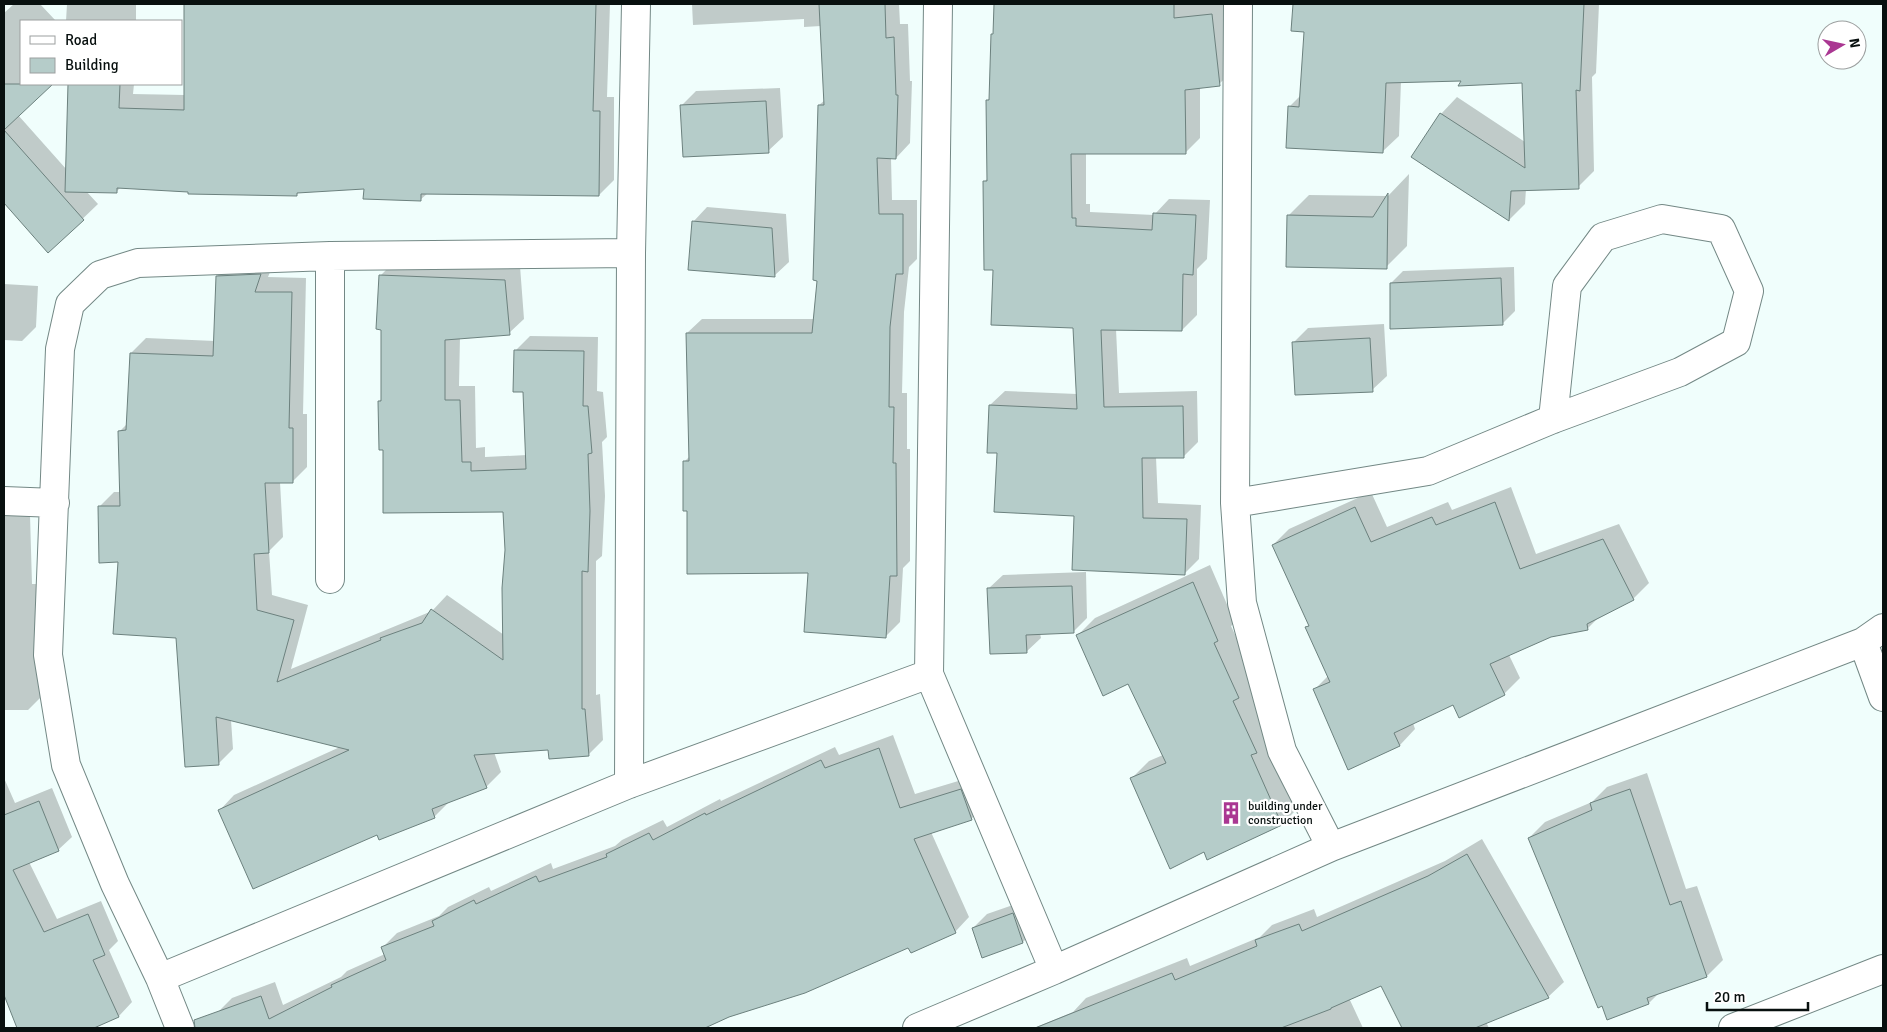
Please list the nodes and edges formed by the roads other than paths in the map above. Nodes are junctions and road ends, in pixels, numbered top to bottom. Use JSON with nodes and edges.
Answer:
{"nodes":[{"id":1,"x":636,"y":4,"type":"edge"},
{"id":2,"x":938,"y":4,"type":"edge"},
{"id":3,"x":1238,"y":4,"type":"edge"},
{"id":4,"x":631,"y":253,"type":"junction"},
{"id":5,"x":330,"y":256,"type":"junction"},
{"id":6,"x":1553,"y":419,"type":"junction"},
{"id":7,"x":4,"y":501,"type":"edge"},
{"id":8,"x":56,"y":503,"type":"junction"},
{"id":9,"x":1235,"y":503,"type":"junction"},
{"id":10,"x":330,"y":579,"type":"dead end"},
{"id":11,"x":1873,"y":635,"type":"edge"},
{"id":12,"x":929,"y":674,"type":"junction"},
{"id":13,"x":1883,"y":697,"type":"edge"},
{"id":14,"x":629,"y":784,"type":"junction"},
{"id":15,"x":1331,"y":847,"type":"junction"},
{"id":16,"x":1883,"y":969,"type":"edge"},
{"id":17,"x":1054,"y":970,"type":"junction"},
{"id":18,"x":160,"y":978,"type":"junction"},
{"id":19,"x":180,"y":1028,"type":"edge"},
{"id":20,"x":917,"y":1028,"type":"edge"},
{"id":21,"x":1733,"y":1028,"type":"edge"}],
"edges":[{"from":1,"to":4,"type":"street"},
{"from":2,"to":12,"type":"street"},
{"from":3,"to":9,"type":"street"},
{"from":4,"to":5,"type":"street"},
{"from":4,"to":14,"type":"street"},
{"from":5,"to":8,"type":"street"},
{"from":5,"to":10,"type":"street"},
{"from":6,"to":6,"type":"street"},
{"from":6,"to":9,"type":"street"},
{"from":7,"to":8,"type":"street"},
{"from":8,"to":18,"type":"street"},
{"from":9,"to":15,"type":"street"},
{"from":11,"to":13,"type":"street"},
{"from":11,"to":15,"type":"street"},
{"from":12,"to":14,"type":"street"},
{"from":12,"to":17,"type":"street"},
{"from":14,"to":18,"type":"street"},
{"from":15,"to":17,"type":"street"},
{"from":16,"to":21,"type":"street"},
{"from":17,"to":20,"type":"street"},
{"from":18,"to":19,"type":"street"}]}
